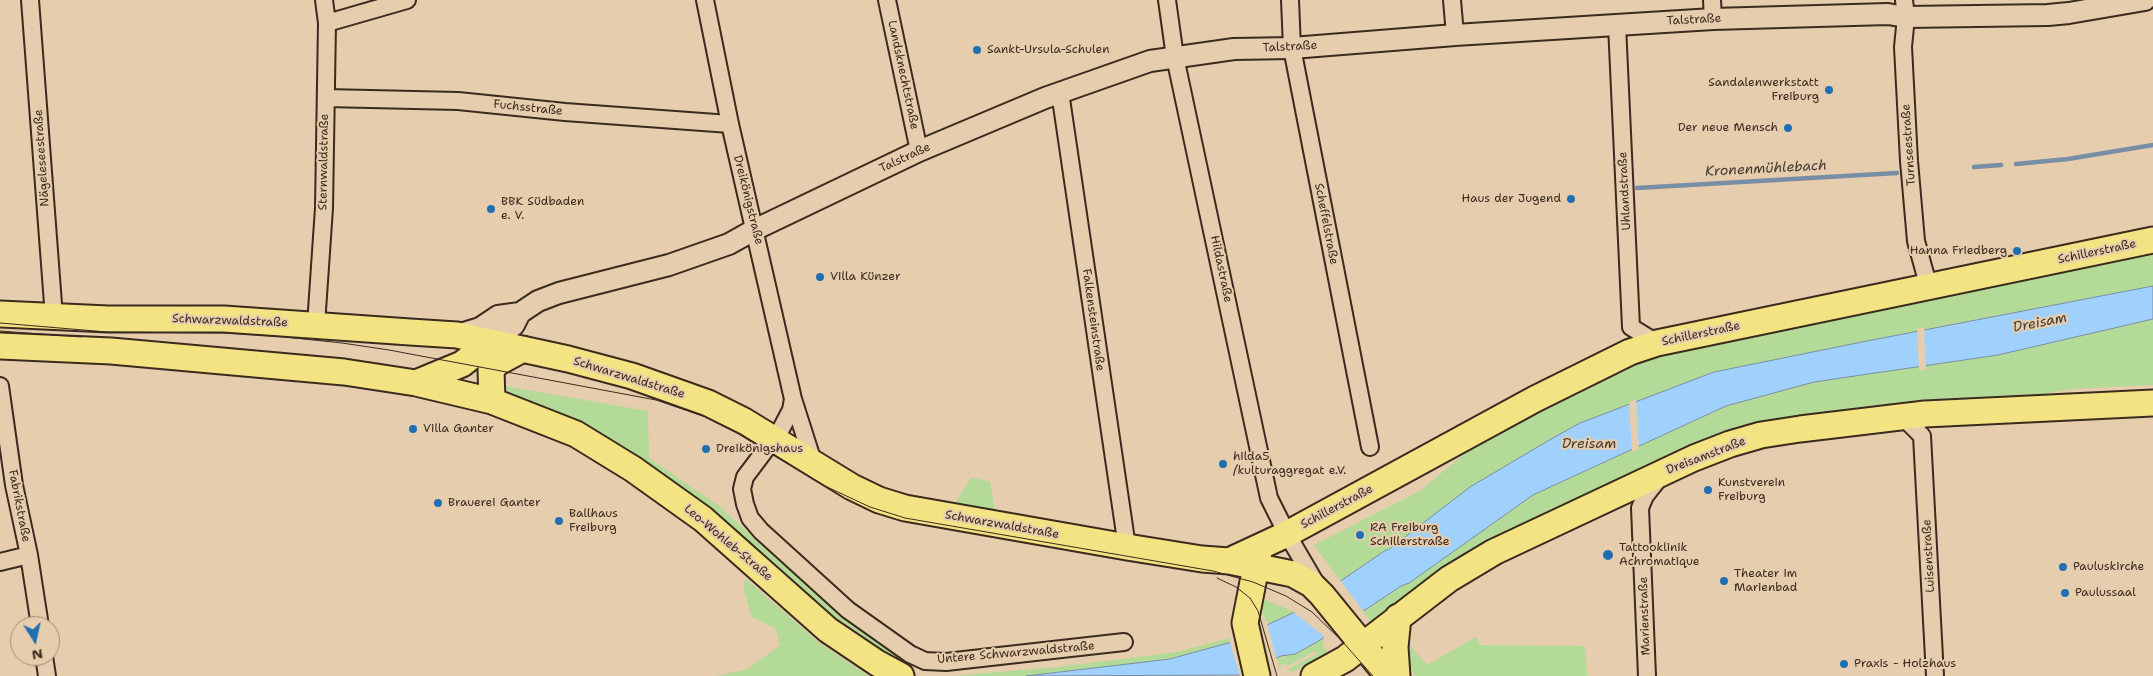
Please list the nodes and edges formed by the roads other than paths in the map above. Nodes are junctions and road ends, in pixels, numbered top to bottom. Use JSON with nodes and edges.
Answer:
{"nodes":[{"id":1,"x":30,"y":0,"type":"edge"},
{"id":2,"x":324,"y":0,"type":"edge"},
{"id":3,"x":407,"y":0,"type":"edge"},
{"id":4,"x":705,"y":0,"type":"edge"},
{"id":5,"x":887,"y":0,"type":"edge"},
{"id":6,"x":1167,"y":0,"type":"edge"},
{"id":7,"x":1290,"y":0,"type":"edge"},
{"id":8,"x":1452,"y":0,"type":"edge"},
{"id":9,"x":2145,"y":0,"type":"edge"},
{"id":10,"x":2116,"y":3,"type":"edge"},
{"id":11,"x":1712,"y":9,"type":"edge"},
{"id":12,"x":1905,"y":9,"type":"edge"},
{"id":13,"x":327,"y":23,"type":"junction"},
{"id":14,"x":1617,"y":25,"type":"junction"},
{"id":15,"x":1455,"y":35,"type":"junction"},
{"id":16,"x":1292,"y":48,"type":"junction"},
{"id":17,"x":1175,"y":57,"type":"junction"},
{"id":18,"x":1060,"y":92,"type":"junction"},
{"id":19,"x":326,"y":98,"type":"junction"},
{"id":20,"x":730,"y":124,"type":"junction"},
{"id":21,"x":919,"y":151,"type":"junction"},
{"id":22,"x":754,"y":230,"type":"junction"},
{"id":23,"x":2153,"y":240,"type":"edge"},
{"id":24,"x":1929,"y":288,"type":"junction"},
{"id":25,"x":520,"y":313,"type":"junction"},
{"id":26,"x":0,"y":314,"type":"edge"},
{"id":27,"x":54,"y":317,"type":"junction"},
{"id":28,"x":316,"y":325,"type":"junction"},
{"id":29,"x":457,"y":336,"type":"junction"},
{"id":30,"x":490,"y":342,"type":"junction"},
{"id":31,"x":1657,"y":343,"type":"junction"},
{"id":32,"x":0,"y":346,"type":"edge"},
{"id":33,"x":523,"y":349,"type":"junction"},
{"id":34,"x":462,"y":364,"type":"junction"},
{"id":35,"x":416,"y":384,"type":"junction"},
{"id":36,"x":0,"y":386,"type":"edge"},
{"id":37,"x":793,"y":399,"type":"junction"},
{"id":38,"x":492,"y":400,"type":"junction"},
{"id":39,"x":2153,"y":404,"type":"edge"},
{"id":40,"x":1954,"y":414,"type":"junction"},
{"id":41,"x":1895,"y":418,"type":"junction"},
{"id":42,"x":1922,"y":436,"type":"junction"},
{"id":43,"x":774,"y":438,"type":"junction"},
{"id":44,"x":1370,"y":447,"type":"dead end"},
{"id":45,"x":814,"y":465,"type":"junction"},
{"id":46,"x":1662,"y":473,"type":"junction"},
{"id":47,"x":1287,"y":534,"type":"junction"},
{"id":48,"x":1127,"y":547,"type":"junction"},
{"id":49,"x":29,"y":555,"type":"junction"},
{"id":50,"x":1258,"y":557,"type":"junction"},
{"id":51,"x":0,"y":562,"type":"edge"},
{"id":52,"x":1315,"y":585,"type":"junction"},
{"id":53,"x":38,"y":616,"type":"edge"},
{"id":54,"x":1398,"y":617,"type":"junction"},
{"id":55,"x":1357,"y":638,"type":"junction"},
{"id":56,"x":1124,"y":642,"type":"dead end"},
{"id":57,"x":901,"y":676,"type":"edge"},
{"id":58,"x":1257,"y":676,"type":"edge"},
{"id":59,"x":1314,"y":676,"type":"edge"},
{"id":60,"x":1388,"y":676,"type":"edge"},
{"id":61,"x":1397,"y":676,"type":"edge"},
{"id":62,"x":1647,"y":676,"type":"edge"},
{"id":63,"x":1935,"y":676,"type":"edge"}],
"edges":[{"from":1,"to":27,"type":"street","name":"Nägeleseestraße"},
{"from":2,"to":13,"type":"street","name":"Sternwaldstraße"},
{"from":3,"to":13,"type":"street"},
{"from":4,"to":20,"type":"street","name":"Dreikönigstraße"},
{"from":5,"to":21,"type":"street","name":"Landsknechtstraße"},
{"from":6,"to":17,"type":"street","name":"Hildastraße"},
{"from":7,"to":16,"type":"street","name":"Scheffelstraße"},
{"from":8,"to":15,"type":"street"},
{"from":9,"to":10,"type":"street","name":"Talstraße"},
{"from":10,"to":12,"type":"street","name":"Talstraße"},
{"from":11,"to":12,"type":"street","name":"Talstraße"},
{"from":11,"to":14,"type":"street","name":"Talstraße"},
{"from":12,"to":24,"type":"street","name":"Turnseestraße"},
{"from":13,"to":19,"type":"street","name":"Sternwaldstraße"},
{"from":14,"to":15,"type":"street","name":"Talstraße"},
{"from":14,"to":31,"type":"street","name":"Uhlandstraße"},
{"from":15,"to":16,"type":"street","name":"Talstraße"},
{"from":16,"to":17,"type":"street","name":"Talstraße"},
{"from":16,"to":44,"type":"street","name":"Scheffelstraße"},
{"from":17,"to":18,"type":"street","name":"Talstraße"},
{"from":17,"to":47,"type":"street","name":"Hildastraße"},
{"from":18,"to":21,"type":"street","name":"Talstraße"},
{"from":18,"to":48,"type":"street","name":"Falkensteinstraße"},
{"from":19,"to":20,"type":"street","name":"Fuchsstraße"},
{"from":19,"to":28,"type":"street","name":"Sternwaldstraße"},
{"from":20,"to":22,"type":"street","name":"Dreikönigstraße"},
{"from":21,"to":22,"type":"street","name":"Talstraße"},
{"from":22,"to":25,"type":"street","name":"Talstraße"},
{"from":22,"to":37,"type":"street","name":"Dreikönigstraße"},
{"from":23,"to":24,"type":"main road","name":"Schillerstraße"},
{"from":24,"to":31,"type":"main road","name":"Schillerstraße"},
{"from":25,"to":29,"type":"street","name":"Talstraße"},
{"from":25,"to":30,"type":"street","name":"Talstraße"},
{"from":26,"to":27,"type":"main road","name":"Schwarzwaldstraße"},
{"from":27,"to":28,"type":"main road","name":"Schwarzwaldstraße"},
{"from":28,"to":29,"type":"main road","name":"Schwarzwaldstraße"},
{"from":29,"to":30,"type":"main road","name":"Schwarzwaldstraße"},
{"from":29,"to":34,"type":"main road"},
{"from":30,"to":33,"type":"main road","name":"Schwarzwaldstraße"},
{"from":30,"to":34,"type":"main road"},
{"from":31,"to":47,"type":"main road","name":"Schillerstraße"},
{"from":32,"to":35,"type":"main road"},
{"from":33,"to":38,"type":"main road"},
{"from":33,"to":43,"type":"main road","name":"Schwarzwaldstraße"},
{"from":34,"to":35,"type":"main road"},
{"from":35,"to":38,"type":"main road"},
{"from":36,"to":49,"type":"street","name":"Fabrikstraße"},
{"from":37,"to":43,"type":"street"},
{"from":37,"to":45,"type":"street","name":"Dreikönigstraße"},
{"from":38,"to":57,"type":"main road","name":"Leo-Wohleb-Straße"},
{"from":39,"to":40,"type":"main road","name":"Dreisamstraße"},
{"from":40,"to":41,"type":"main road","name":"Dreisamstraße"},
{"from":40,"to":42,"type":"street"},
{"from":41,"to":42,"type":"street"},
{"from":41,"to":46,"type":"main road","name":"Dreisamstraße"},
{"from":42,"to":63,"type":"street","name":"Luisenstraße"},
{"from":43,"to":45,"type":"main road","name":"Schwarzwaldstraße"},
{"from":43,"to":56,"type":"street","name":"Untere Schwarzwaldstraße"},
{"from":45,"to":48,"type":"main road","name":"Schwarzwaldstraße"},
{"from":46,"to":54,"type":"main road","name":"Dreisamstraße"},
{"from":46,"to":62,"type":"street","name":"Marienstraße"},
{"from":47,"to":50,"type":"main road"},
{"from":47,"to":52,"type":"street","name":"Hildastraße"},
{"from":48,"to":50,"type":"main road","name":"Schwarzwaldstraße"},
{"from":49,"to":51,"type":"street"},
{"from":49,"to":53,"type":"street","name":"Fabrikstraße"},
{"from":50,"to":52,"type":"main road","name":"Schwarzwaldstraße"},
{"from":50,"to":58,"type":"main road"},
{"from":52,"to":55,"type":"main road"},
{"from":54,"to":55,"type":"main road","name":"Dreisamstraße"},
{"from":54,"to":61,"type":"main road"},
{"from":55,"to":59,"type":"main road","name":"Dreisamstraße"},
{"from":55,"to":60,"type":"main road"}]}
